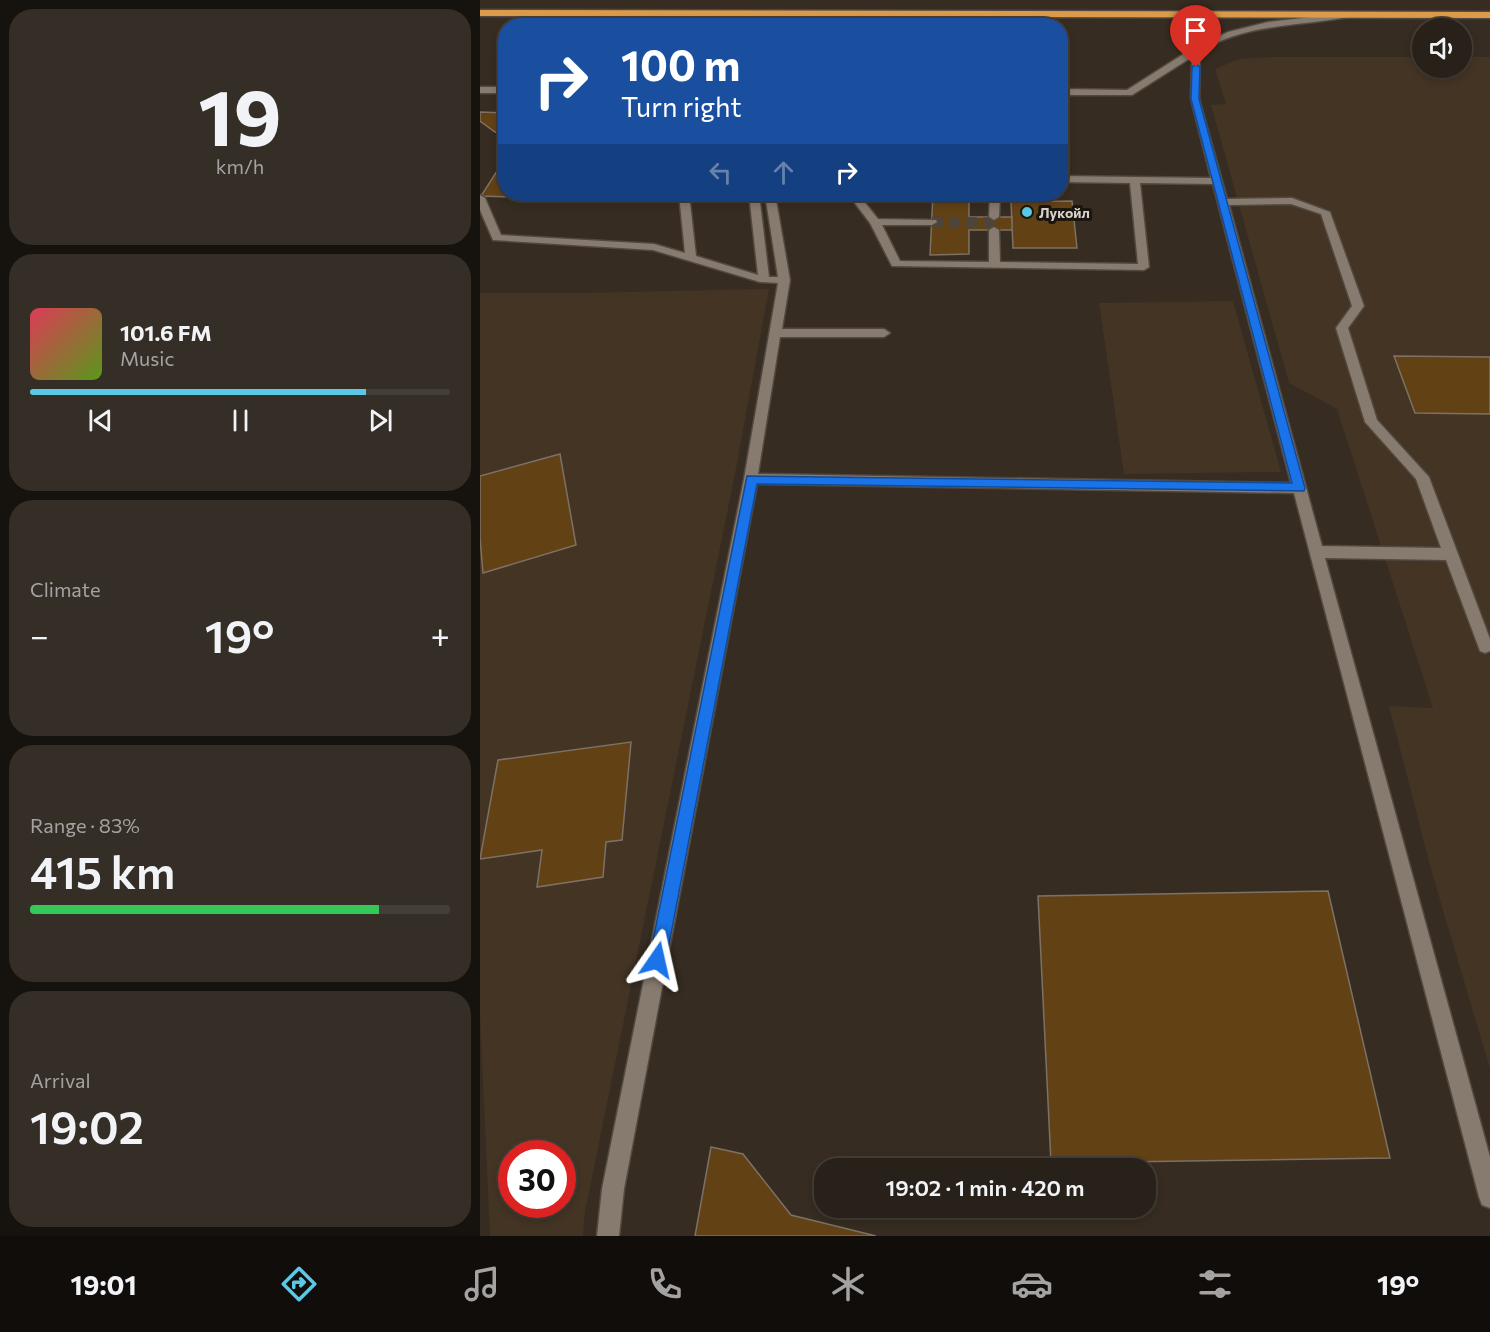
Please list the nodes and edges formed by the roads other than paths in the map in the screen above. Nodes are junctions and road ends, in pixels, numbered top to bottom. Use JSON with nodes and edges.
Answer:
{"nodes":[{"id":1,"x":480,"y":13,"type":"edge"},
{"id":2,"x":633,"y":13,"type":"junction"},
{"id":3,"x":1345,"y":15,"type":"junction"},
{"id":4,"x":1490,"y":15,"type":"edge"},
{"id":5,"x":658,"y":18,"type":"edge"},
{"id":6,"x":1196,"y":50,"type":"junction"},
{"id":7,"x":480,"y":90,"type":"edge"},
{"id":8,"x":498,"y":90,"type":"edge"},
{"id":9,"x":1068,"y":92,"type":"edge"},
{"id":10,"x":1068,"y":179,"type":"edge"},
{"id":11,"x":1135,"y":180,"type":"junction"},
{"id":12,"x":1215,"y":181,"type":"junction"},
{"id":13,"x":480,"y":198,"type":"edge"},
{"id":14,"x":685,"y":201,"type":"edge"},
{"id":15,"x":755,"y":201,"type":"edge"},
{"id":16,"x":771,"y":201,"type":"edge"},
{"id":17,"x":858,"y":201,"type":"edge"},
{"id":18,"x":995,"y":201,"type":"edge"},
{"id":19,"x":1221,"y":202,"type":"junction"},
{"id":20,"x":994,"y":217,"type":"dead end"},
{"id":21,"x":874,"y":222,"type":"junction"},
{"id":22,"x":932,"y":222,"type":"tunnel mouth"},
{"id":23,"x":994,"y":230,"type":"dead end"},
{"id":24,"x":691,"y":257,"type":"junction"},
{"id":25,"x":995,"y":266,"type":"junction"},
{"id":26,"x":764,"y":280,"type":"junction"},
{"id":27,"x":784,"y":280,"type":"junction"},
{"id":28,"x":776,"y":333,"type":"junction"},
{"id":29,"x":885,"y":333,"type":"dead end"},
{"id":30,"x":751,"y":479,"type":"junction"},
{"id":31,"x":1299,"y":488,"type":"junction"},
{"id":32,"x":1317,"y":552,"type":"junction"},
{"id":33,"x":1451,"y":554,"type":"junction"},
{"id":34,"x":1485,"y":646,"type":"dead end"},
{"id":35,"x":1490,"y":1197,"type":"edge"},
{"id":36,"x":608,"y":1236,"type":"edge"}],
"edges":[{"from":1,"to":2,"type":"highway"},
{"from":2,"to":3,"type":"highway"},
{"from":2,"to":5,"type":"street"},
{"from":3,"to":4,"type":"highway"},
{"from":3,"to":6,"type":"street"},
{"from":6,"to":9,"type":"street"},
{"from":6,"to":12,"type":"street"},
{"from":7,"to":8,"type":"street"},
{"from":10,"to":11,"type":"street"},
{"from":11,"to":12,"type":"street"},
{"from":11,"to":25,"type":"street"},
{"from":12,"to":19,"type":"street"},
{"from":13,"to":24,"type":"street"},
{"from":14,"to":24,"type":"street"},
{"from":15,"to":26,"type":"street"},
{"from":16,"to":27,"type":"street"},
{"from":17,"to":21,"type":"street"},
{"from":18,"to":20,"type":"street"},
{"from":19,"to":31,"type":"street"},
{"from":19,"to":33,"type":"street"},
{"from":21,"to":22,"type":"street"},
{"from":21,"to":25,"type":"street"},
{"from":23,"to":25,"type":"street"},
{"from":24,"to":26,"type":"street"},
{"from":26,"to":27,"type":"street"},
{"from":27,"to":28,"type":"street"},
{"from":28,"to":29,"type":"street"},
{"from":28,"to":30,"type":"street"},
{"from":30,"to":31,"type":"street"},
{"from":30,"to":36,"type":"street"},
{"from":31,"to":32,"type":"street"},
{"from":32,"to":33,"type":"street"},
{"from":32,"to":35,"type":"street"},
{"from":33,"to":34,"type":"street"}]}
